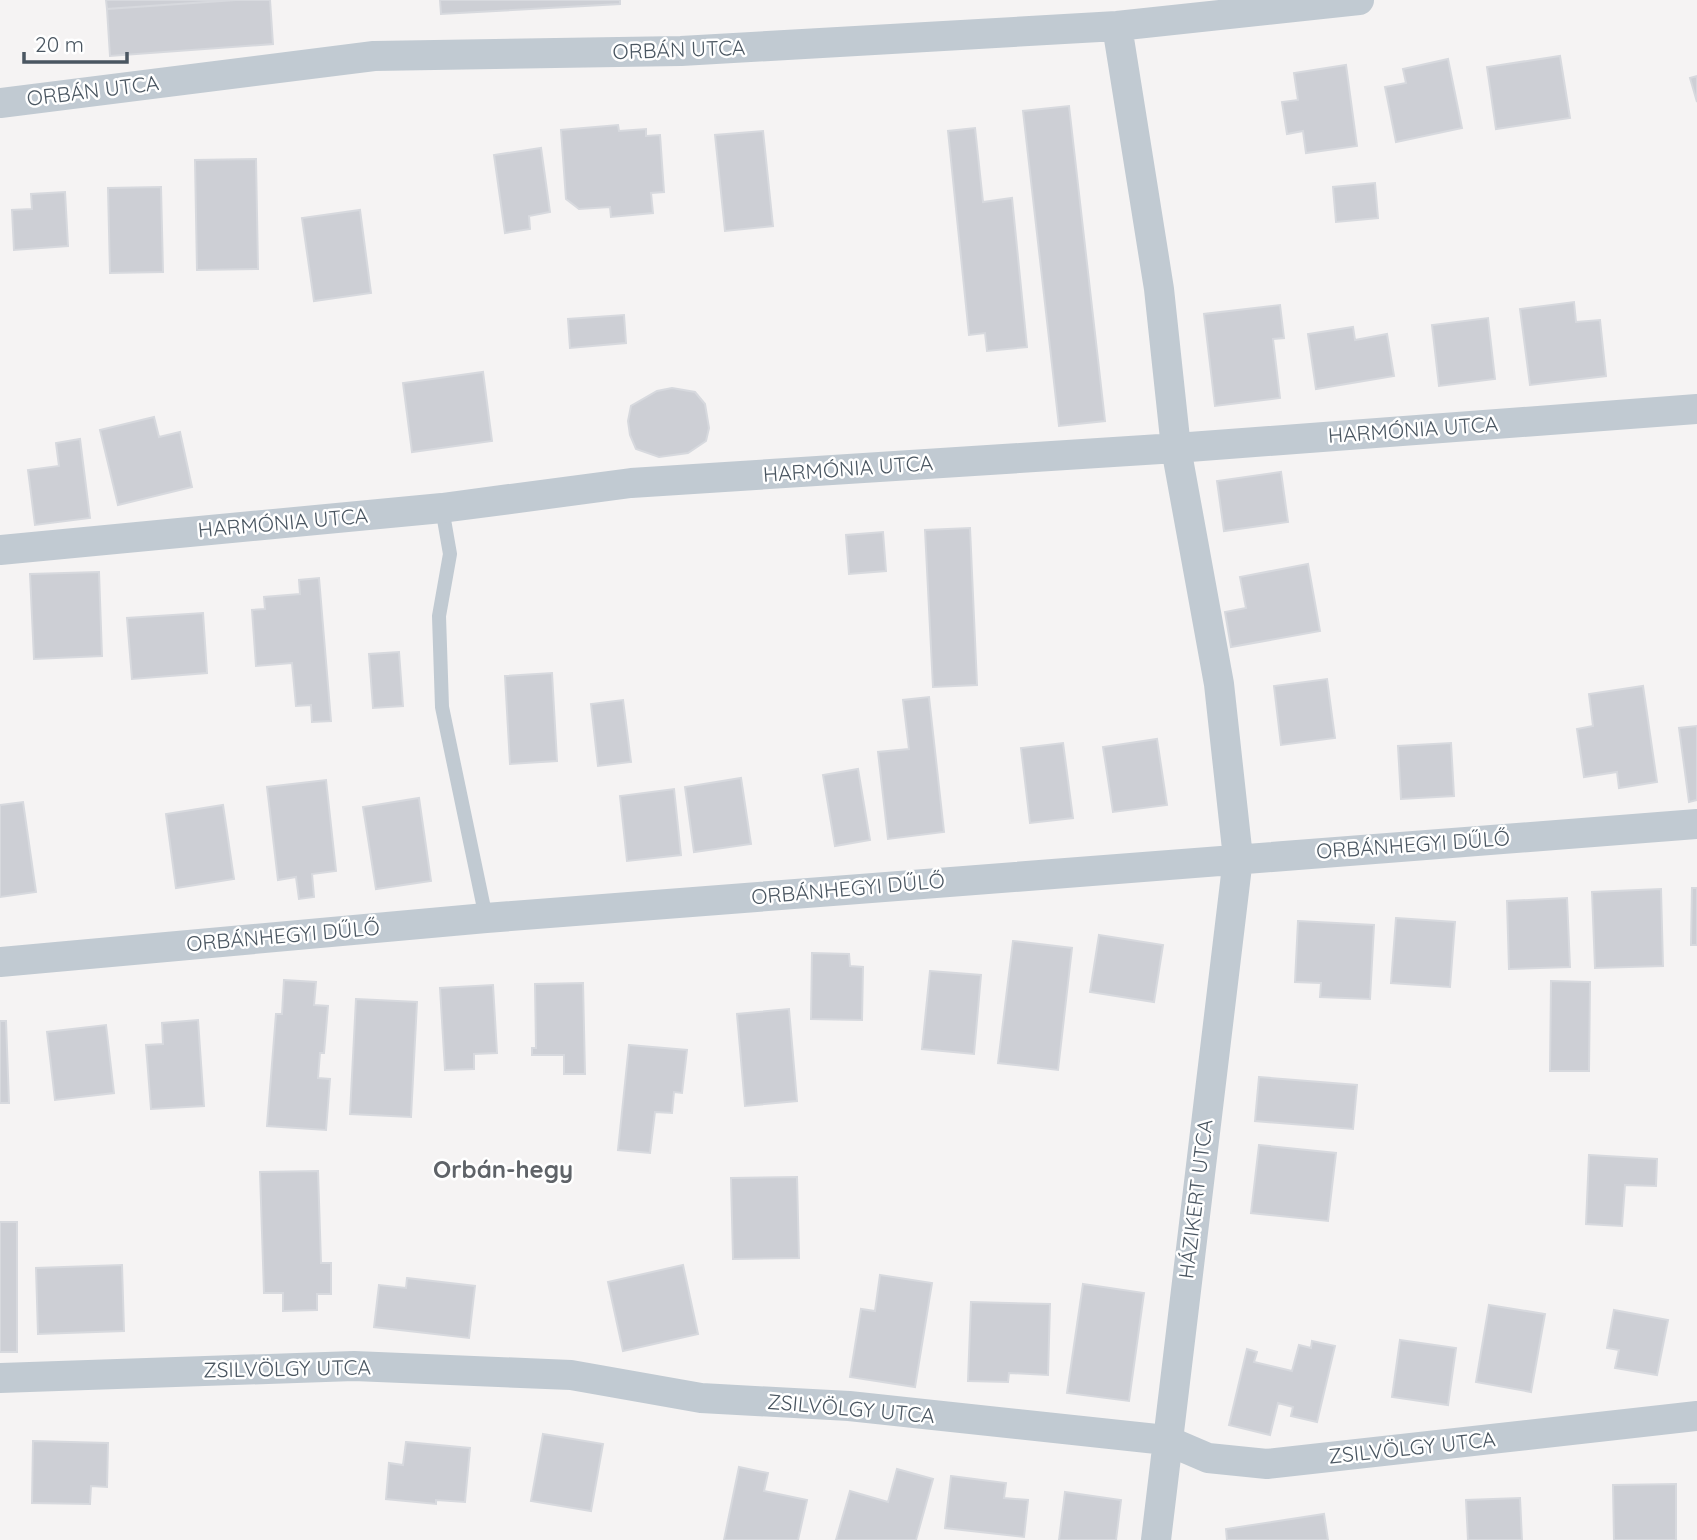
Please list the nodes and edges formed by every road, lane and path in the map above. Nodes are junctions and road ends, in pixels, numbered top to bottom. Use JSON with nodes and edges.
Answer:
{"nodes":[{"id":1,"x":1359,"y":0,"type":"edge"},
{"id":2,"x":1117,"y":26,"type":"junction"},
{"id":3,"x":0,"y":103,"type":"edge"},
{"id":4,"x":1697,"y":409,"type":"edge"},
{"id":5,"x":1176,"y":448,"type":"junction"},
{"id":6,"x":442,"y":509,"type":"junction"},
{"id":7,"x":0,"y":550,"type":"edge"},
{"id":8,"x":1697,"y":824,"type":"edge"},
{"id":9,"x":1238,"y":858,"type":"junction"},
{"id":10,"x":486,"y":918,"type":"junction"},
{"id":11,"x":0,"y":962,"type":"edge"},
{"id":12,"x":0,"y":1378,"type":"edge"},
{"id":13,"x":1697,"y":1416,"type":"edge"},
{"id":14,"x":1166,"y":1440,"type":"junction"},
{"id":15,"x":1156,"y":1540,"type":"edge"}],
"edges":[{"from":1,"to":2,"type":"street","name":"ORBÁN UTCA"},
{"from":2,"to":3,"type":"street","name":"ORBÁN UTCA"},
{"from":2,"to":5,"type":"street","name":"HÁZIKERT UTCA"},
{"from":4,"to":5,"type":"street","name":"HARMÓNIA UTCA"},
{"from":5,"to":6,"type":"street","name":"HARMÓNIA UTCA"},
{"from":5,"to":9,"type":"street","name":"HÁZIKERT UTCA"},
{"from":6,"to":7,"type":"street","name":"HARMÓNIA UTCA"},
{"from":6,"to":10,"type":"lane"},
{"from":8,"to":9,"type":"street","name":"ORBÁNHEGYI DŰLŐ"},
{"from":9,"to":10,"type":"street","name":"ORBÁNHEGYI DŰLŐ"},
{"from":9,"to":14,"type":"street","name":"HÁZIKERT UTCA"},
{"from":10,"to":11,"type":"street","name":"ORBÁNHEGYI DŰLŐ"},
{"from":12,"to":14,"type":"street","name":"ZSILVÖLGY UTCA"},
{"from":13,"to":14,"type":"street","name":"ZSILVÖLGY UTCA"},
{"from":14,"to":15,"type":"street","name":"HÁZIKERT UTCA"}]}
